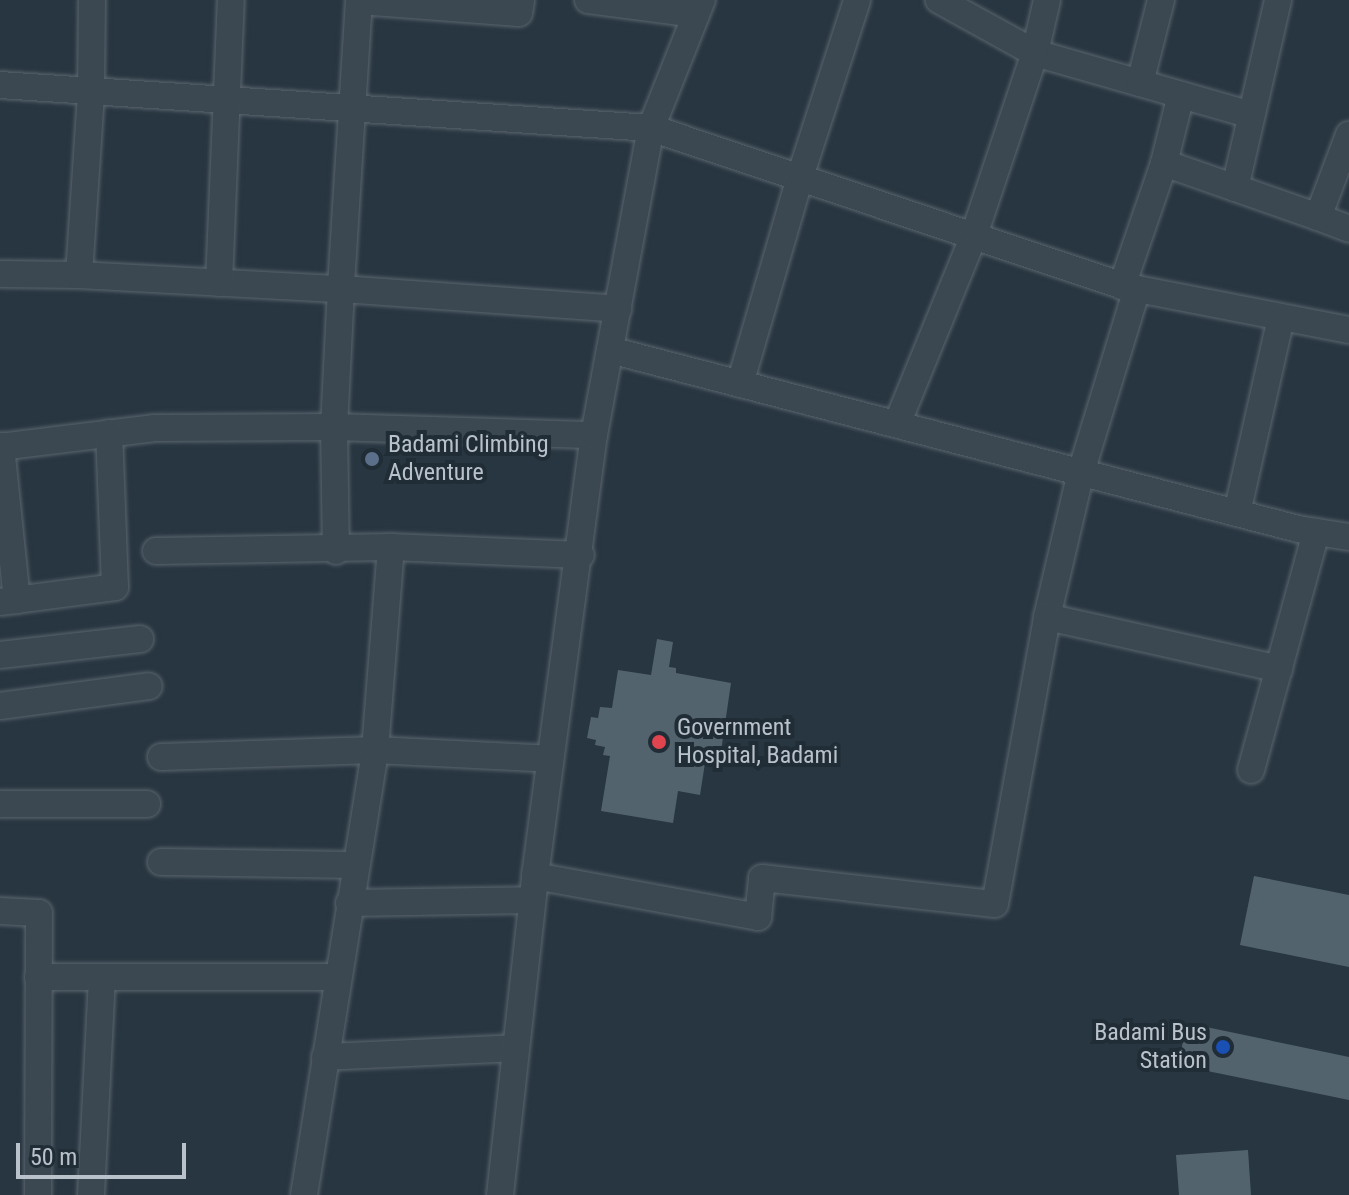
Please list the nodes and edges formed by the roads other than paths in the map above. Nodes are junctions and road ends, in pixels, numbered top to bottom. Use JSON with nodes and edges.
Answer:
{"nodes":[{"id":1,"x":92,"y":0,"type":"edge"},
{"id":2,"x":231,"y":0,"type":"edge"},
{"id":3,"x":521,"y":0,"type":"edge"},
{"id":4,"x":588,"y":0,"type":"edge"},
{"id":5,"x":857,"y":0,"type":"edge"},
{"id":6,"x":1047,"y":0,"type":"edge"},
{"id":7,"x":1161,"y":0,"type":"edge"},
{"id":8,"x":1278,"y":0,"type":"edge"},
{"id":9,"x":359,"y":1,"type":"edge"},
{"id":10,"x":937,"y":1,"type":"edge"},
{"id":11,"x":699,"y":7,"type":"edge"},
{"id":12,"x":1035,"y":53,"type":"junction"},
{"id":13,"x":1140,"y":83,"type":"junction"},
{"id":14,"x":0,"y":85,"type":"edge"},
{"id":15,"x":91,"y":93,"type":"junction"},
{"id":16,"x":1181,"y":95,"type":"junction"},
{"id":17,"x":228,"y":101,"type":"junction"},
{"id":18,"x":354,"y":108,"type":"junction"},
{"id":19,"x":1251,"y":115,"type":"junction"},
{"id":20,"x":651,"y":128,"type":"junction"},
{"id":21,"x":1347,"y":148,"type":"edge"},
{"id":22,"x":1164,"y":163,"type":"junction"},
{"id":23,"x":800,"y":177,"type":"junction"},
{"id":24,"x":1235,"y":188,"type":"junction"},
{"id":25,"x":1318,"y":217,"type":"junction"},
{"id":26,"x":1349,"y":229,"type":"edge"},
{"id":27,"x":974,"y":235,"type":"junction"},
{"id":28,"x":0,"y":274,"type":"edge"},
{"id":29,"x":79,"y":275,"type":"junction"},
{"id":30,"x":219,"y":283,"type":"junction"},
{"id":31,"x":1130,"y":287,"type":"junction"},
{"id":32,"x":341,"y":289,"type":"junction"},
{"id":33,"x":618,"y":309,"type":"junction"},
{"id":34,"x":1281,"y":318,"type":"junction"},
{"id":35,"x":1349,"y":330,"type":"edge"},
{"id":36,"x":610,"y":350,"type":"junction"},
{"id":37,"x":740,"y":384,"type":"junction"},
{"id":38,"x":897,"y":424,"type":"junction"},
{"id":39,"x":334,"y":427,"type":"junction"},
{"id":40,"x":109,"y":433,"type":"junction"},
{"id":41,"x":594,"y":435,"type":"junction"},
{"id":42,"x":1,"y":446,"type":"edge"},
{"id":43,"x":1081,"y":472,"type":"junction"},
{"id":44,"x":1237,"y":513,"type":"junction"},
{"id":45,"x":1316,"y":532,"type":"junction"},
{"id":46,"x":1349,"y":537,"type":"edge"},
{"id":47,"x":391,"y":547,"type":"junction"},
{"id":48,"x":156,"y":551,"type":"dead end"},
{"id":49,"x":336,"y":551,"type":"junction"},
{"id":50,"x":581,"y":555,"type":"junction"},
{"id":51,"x":9,"y":601,"type":"edge"},
{"id":52,"x":1047,"y":617,"type":"junction"},
{"id":53,"x":140,"y":639,"type":"dead end"},
{"id":54,"x":0,"y":655,"type":"edge"},
{"id":55,"x":1279,"y":669,"type":"junction"},
{"id":56,"x":149,"y":686,"type":"dead end"},
{"id":57,"x":0,"y":706,"type":"edge"},
{"id":58,"x":375,"y":750,"type":"junction"},
{"id":59,"x":161,"y":757,"type":"dead end"},
{"id":60,"x":550,"y":759,"type":"junction"},
{"id":61,"x":1251,"y":770,"type":"dead end"},
{"id":62,"x":0,"y":804,"type":"edge"},
{"id":63,"x":147,"y":804,"type":"dead end"},
{"id":64,"x":161,"y":862,"type":"dead end"},
{"id":65,"x":356,"y":865,"type":"junction"},
{"id":66,"x":534,"y":888,"type":"junction"},
{"id":67,"x":349,"y":903,"type":"junction"},
{"id":68,"x":0,"y":911,"type":"edge"},
{"id":69,"x":38,"y":977,"type":"junction"},
{"id":70,"x":102,"y":977,"type":"junction"},
{"id":71,"x":337,"y":977,"type":"junction"},
{"id":72,"x":516,"y":1048,"type":"junction"},
{"id":73,"x":325,"y":1057,"type":"junction"},
{"id":74,"x":38,"y":1195,"type":"edge"},
{"id":75,"x":91,"y":1195,"type":"edge"},
{"id":76,"x":304,"y":1195,"type":"edge"},
{"id":77,"x":500,"y":1195,"type":"edge"}],
"edges":[{"from":1,"to":15,"type":"street"},
{"from":2,"to":17,"type":"street"},
{"from":3,"to":9,"type":"street"},
{"from":4,"to":11,"type":"street"},
{"from":5,"to":23,"type":"street"},
{"from":6,"to":12,"type":"street"},
{"from":7,"to":13,"type":"street"},
{"from":8,"to":19,"type":"street"},
{"from":9,"to":18,"type":"street"},
{"from":10,"to":12,"type":"street"},
{"from":11,"to":20,"type":"street"},
{"from":12,"to":13,"type":"street"},
{"from":12,"to":27,"type":"street"},
{"from":13,"to":16,"type":"street"},
{"from":14,"to":15,"type":"street"},
{"from":15,"to":17,"type":"street"},
{"from":15,"to":29,"type":"street"},
{"from":16,"to":19,"type":"street"},
{"from":16,"to":22,"type":"street"},
{"from":17,"to":18,"type":"street"},
{"from":17,"to":30,"type":"street"},
{"from":18,"to":20,"type":"street"},
{"from":18,"to":32,"type":"street"},
{"from":19,"to":24,"type":"street"},
{"from":20,"to":23,"type":"street"},
{"from":20,"to":33,"type":"street"},
{"from":21,"to":25,"type":"street"},
{"from":22,"to":24,"type":"street"},
{"from":22,"to":31,"type":"street"},
{"from":23,"to":27,"type":"street"},
{"from":23,"to":37,"type":"street"},
{"from":24,"to":25,"type":"street"},
{"from":25,"to":26,"type":"street"},
{"from":27,"to":31,"type":"street"},
{"from":27,"to":38,"type":"street"},
{"from":28,"to":29,"type":"street"},
{"from":29,"to":30,"type":"street"},
{"from":30,"to":32,"type":"street"},
{"from":31,"to":34,"type":"street"},
{"from":31,"to":43,"type":"street"},
{"from":32,"to":33,"type":"street"},
{"from":32,"to":39,"type":"street"},
{"from":33,"to":36,"type":"street"},
{"from":34,"to":35,"type":"street"},
{"from":34,"to":44,"type":"street"},
{"from":36,"to":37,"type":"street"},
{"from":36,"to":41,"type":"street"},
{"from":37,"to":38,"type":"street"},
{"from":38,"to":43,"type":"street"},
{"from":39,"to":40,"type":"street"},
{"from":39,"to":41,"type":"street"},
{"from":39,"to":49,"type":"street"},
{"from":40,"to":42,"type":"street"},
{"from":40,"to":51,"type":"street"},
{"from":41,"to":50,"type":"street"},
{"from":42,"to":51,"type":"street"},
{"from":43,"to":44,"type":"street"},
{"from":43,"to":52,"type":"street"},
{"from":44,"to":45,"type":"street"},
{"from":45,"to":46,"type":"street"},
{"from":45,"to":55,"type":"street"},
{"from":47,"to":49,"type":"street"},
{"from":47,"to":50,"type":"street"},
{"from":47,"to":58,"type":"street"},
{"from":48,"to":49,"type":"street"},
{"from":50,"to":60,"type":"street"},
{"from":52,"to":55,"type":"street"},
{"from":52,"to":66,"type":"street"},
{"from":53,"to":54,"type":"street"},
{"from":55,"to":61,"type":"street"},
{"from":56,"to":57,"type":"street"},
{"from":58,"to":59,"type":"street"},
{"from":58,"to":60,"type":"street"},
{"from":58,"to":65,"type":"street"},
{"from":60,"to":66,"type":"street"},
{"from":62,"to":63,"type":"street"},
{"from":64,"to":65,"type":"street"},
{"from":65,"to":67,"type":"street"},
{"from":66,"to":67,"type":"street"},
{"from":66,"to":72,"type":"street"},
{"from":67,"to":71,"type":"street"},
{"from":68,"to":69,"type":"street"},
{"from":69,"to":70,"type":"street"},
{"from":69,"to":74,"type":"street"},
{"from":70,"to":71,"type":"street"},
{"from":70,"to":75,"type":"street"},
{"from":71,"to":73,"type":"street"},
{"from":72,"to":73,"type":"street"},
{"from":72,"to":77,"type":"street"},
{"from":73,"to":76,"type":"street"}]}
